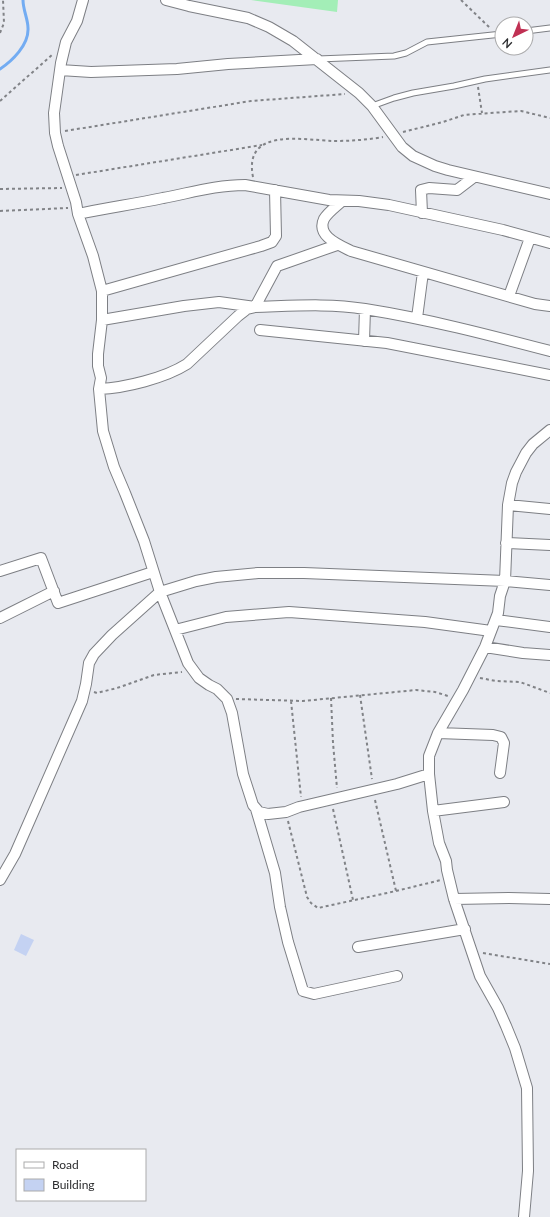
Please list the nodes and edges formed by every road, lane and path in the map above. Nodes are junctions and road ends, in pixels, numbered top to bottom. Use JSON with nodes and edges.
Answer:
{"nodes":[{"id":1,"x":3,"y":0,"type":"edge"},
{"id":2,"x":83,"y":0,"type":"edge"},
{"id":3,"x":166,"y":0,"type":"edge"},
{"id":4,"x":461,"y":0,"type":"edge"},
{"id":5,"x":550,"y":28,"type":"edge"},
{"id":6,"x":494,"y":30,"type":"edge"},
{"id":7,"x":534,"y":30,"type":"edge"},
{"id":8,"x":0,"y":33,"type":"edge"},
{"id":9,"x":494,"y":35,"type":"edge"},
{"id":10,"x":66,"y":42,"type":"junction"},
{"id":11,"x":317,"y":59,"type":"junction"},
{"id":12,"x":60,"y":70,"type":"junction"},
{"id":13,"x":550,"y":70,"type":"edge"},
{"id":14,"x":478,"y":80,"type":"junction"},
{"id":15,"x":359,"y":93,"type":"junction"},
{"id":16,"x":0,"y":101,"type":"edge"},
{"id":17,"x":372,"y":106,"type":"junction"},
{"id":18,"x":482,"y":114,"type":"dead end"},
{"id":19,"x":55,"y":133,"type":"junction"},
{"id":20,"x":263,"y":145,"type":"dead end"},
{"id":21,"x":68,"y":176,"type":"junction"},
{"id":22,"x":474,"y":177,"type":"junction"},
{"id":23,"x":71,"y":187,"type":"junction"},
{"id":24,"x":0,"y":189,"type":"edge"},
{"id":25,"x":275,"y":190,"type":"junction"},
{"id":26,"x":550,"y":194,"type":"edge"},
{"id":27,"x":342,"y":201,"type":"junction"},
{"id":28,"x":0,"y":211,"type":"edge"},
{"id":29,"x":77,"y":211,"type":"junction"},
{"id":30,"x":422,"y":213,"type":"junction"},
{"id":31,"x":530,"y":238,"type":"junction"},
{"id":32,"x":550,"y":242,"type":"edge"},
{"id":33,"x":337,"y":245,"type":"junction"},
{"id":34,"x":423,"y":272,"type":"junction"},
{"id":35,"x":102,"y":291,"type":"junction"},
{"id":36,"x":510,"y":296,"type":"junction"},
{"id":37,"x":550,"y":306,"type":"edge"},
{"id":38,"x":256,"y":307,"type":"junction"},
{"id":39,"x":365,"y":309,"type":"junction"},
{"id":40,"x":417,"y":318,"type":"junction"},
{"id":41,"x":102,"y":320,"type":"junction"},
{"id":42,"x":260,"y":330,"type":"dead end"},
{"id":43,"x":364,"y":341,"type":"junction"},
{"id":44,"x":550,"y":351,"type":"edge"},
{"id":45,"x":550,"y":375,"type":"edge"},
{"id":46,"x":98,"y":389,"type":"junction"},
{"id":47,"x":550,"y":430,"type":"edge"},
{"id":48,"x":508,"y":505,"type":"junction"},
{"id":49,"x":550,"y":509,"type":"edge"},
{"id":50,"x":506,"y":543,"type":"junction"},
{"id":51,"x":550,"y":545,"type":"edge"},
{"id":52,"x":0,"y":571,"type":"edge"},
{"id":53,"x":153,"y":572,"type":"junction"},
{"id":54,"x":505,"y":581,"type":"junction"},
{"id":55,"x":550,"y":585,"type":"edge"},
{"id":56,"x":54,"y":591,"type":"junction"},
{"id":57,"x":160,"y":592,"type":"junction"},
{"id":58,"x":0,"y":618,"type":"edge"},
{"id":59,"x":496,"y":620,"type":"junction"},
{"id":60,"x":550,"y":627,"type":"edge"},
{"id":61,"x":175,"y":630,"type":"junction"},
{"id":62,"x":491,"y":631,"type":"junction"},
{"id":63,"x":485,"y":646,"type":"junction"},
{"id":64,"x":550,"y":655,"type":"edge"},
{"id":65,"x":194,"y":671,"type":"junction"},
{"id":66,"x":469,"y":677,"type":"junction"},
{"id":67,"x":85,"y":689,"type":"junction"},
{"id":68,"x":550,"y":693,"type":"edge"},
{"id":69,"x":360,"y":696,"type":"junction"},
{"id":70,"x":226,"y":698,"type":"junction"},
{"id":71,"x":331,"y":698,"type":"junction"},
{"id":72,"x":457,"y":700,"type":"junction"},
{"id":73,"x":291,"y":701,"type":"junction"},
{"id":74,"x":438,"y":733,"type":"junction"},
{"id":75,"x":500,"y":773,"type":"dead end"},
{"id":76,"x":429,"y":774,"type":"junction"},
{"id":77,"x":373,"y":790,"type":"junction"},
{"id":78,"x":334,"y":799,"type":"junction"},
{"id":79,"x":504,"y":802,"type":"dead end"},
{"id":80,"x":302,"y":807,"type":"junction"},
{"id":81,"x":256,"y":809,"type":"junction"},
{"id":82,"x":433,"y":811,"type":"junction"},
{"id":83,"x":286,"y":812,"type":"junction"},
{"id":84,"x":449,"y":878,"type":"junction"},
{"id":85,"x":0,"y":880,"type":"edge"},
{"id":86,"x":396,"y":891,"type":"junction"},
{"id":87,"x":454,"y":899,"type":"junction"},
{"id":88,"x":550,"y":899,"type":"edge"},
{"id":89,"x":353,"y":900,"type":"junction"},
{"id":90,"x":465,"y":928,"type":"junction"},
{"id":91,"x":358,"y":947,"type":"dead end"},
{"id":92,"x":472,"y":952,"type":"junction"},
{"id":93,"x":550,"y":964,"type":"edge"},
{"id":94,"x":397,"y":976,"type":"dead end"},
{"id":95,"x":524,"y":1217,"type":"edge"}],
"edges":[{"from":1,"to":8,"type":"path"},
{"from":2,"to":10,"type":"street"},
{"from":3,"to":11,"type":"street"},
{"from":4,"to":6,"type":"path"},
{"from":5,"to":7,"type":"lane"},
{"from":9,"to":11,"type":"lane"},
{"from":10,"to":12,"type":"street"},
{"from":10,"to":16,"type":"path"},
{"from":11,"to":12,"type":"street"},
{"from":11,"to":15,"type":"street"},
{"from":12,"to":19,"type":"street"},
{"from":13,"to":14,"type":"lane"},
{"from":14,"to":17,"type":"lane"},
{"from":14,"to":18,"type":"path"},
{"from":15,"to":17,"type":"street"},
{"from":15,"to":19,"type":"path"},
{"from":17,"to":22,"type":"street"},
{"from":19,"to":21,"type":"street"},
{"from":20,"to":21,"type":"path"},
{"from":21,"to":23,"type":"street"},
{"from":22,"to":26,"type":"street"},
{"from":22,"to":30,"type":"street"},
{"from":23,"to":24,"type":"path"},
{"from":23,"to":29,"type":"street"},
{"from":25,"to":27,"type":"street"},
{"from":25,"to":29,"type":"street"},
{"from":25,"to":35,"type":"street"},
{"from":27,"to":30,"type":"street"},
{"from":27,"to":33,"type":"street"},
{"from":28,"to":29,"type":"path"},
{"from":29,"to":35,"type":"street"},
{"from":30,"to":31,"type":"street"},
{"from":31,"to":32,"type":"street"},
{"from":31,"to":36,"type":"street"},
{"from":33,"to":34,"type":"street"},
{"from":33,"to":38,"type":"street"},
{"from":34,"to":36,"type":"street"},
{"from":34,"to":40,"type":"street"},
{"from":35,"to":41,"type":"street"},
{"from":36,"to":37,"type":"street"},
{"from":38,"to":39,"type":"street"},
{"from":38,"to":41,"type":"street"},
{"from":38,"to":46,"type":"street"},
{"from":39,"to":40,"type":"street"},
{"from":39,"to":43,"type":"street"},
{"from":40,"to":44,"type":"street"},
{"from":41,"to":46,"type":"street"},
{"from":42,"to":43,"type":"street"},
{"from":43,"to":45,"type":"street"},
{"from":46,"to":53,"type":"street"},
{"from":47,"to":48,"type":"street"},
{"from":48,"to":49,"type":"street"},
{"from":48,"to":50,"type":"street"},
{"from":50,"to":51,"type":"street"},
{"from":50,"to":54,"type":"street"},
{"from":52,"to":56,"type":"street"},
{"from":53,"to":56,"type":"street"},
{"from":53,"to":57,"type":"street"},
{"from":54,"to":55,"type":"street"},
{"from":54,"to":57,"type":"street"},
{"from":54,"to":59,"type":"street"},
{"from":56,"to":58,"type":"street"},
{"from":57,"to":61,"type":"street"},
{"from":57,"to":67,"type":"street"},
{"from":59,"to":60,"type":"street"},
{"from":59,"to":62,"type":"street"},
{"from":61,"to":62,"type":"street"},
{"from":61,"to":65,"type":"street"},
{"from":62,"to":63,"type":"street"},
{"from":63,"to":64,"type":"street"},
{"from":63,"to":66,"type":"street"},
{"from":65,"to":67,"type":"path"},
{"from":65,"to":70,"type":"street"},
{"from":66,"to":68,"type":"path"},
{"from":66,"to":72,"type":"street"},
{"from":67,"to":85,"type":"street"},
{"from":69,"to":71,"type":"path"},
{"from":69,"to":72,"type":"path"},
{"from":69,"to":77,"type":"path"},
{"from":70,"to":73,"type":"path"},
{"from":70,"to":81,"type":"street"},
{"from":71,"to":73,"type":"path"},
{"from":71,"to":78,"type":"path"},
{"from":72,"to":74,"type":"street"},
{"from":73,"to":80,"type":"path"},
{"from":74,"to":75,"type":"street"},
{"from":74,"to":76,"type":"street"},
{"from":76,"to":77,"type":"street"},
{"from":76,"to":82,"type":"street"},
{"from":77,"to":78,"type":"street"},
{"from":77,"to":86,"type":"path"},
{"from":78,"to":80,"type":"street"},
{"from":78,"to":89,"type":"path"},
{"from":79,"to":82,"type":"street"},
{"from":80,"to":83,"type":"street"},
{"from":81,"to":83,"type":"street"},
{"from":81,"to":94,"type":"street"},
{"from":82,"to":84,"type":"street"},
{"from":83,"to":89,"type":"path"},
{"from":84,"to":86,"type":"path"},
{"from":84,"to":87,"type":"street"},
{"from":86,"to":89,"type":"path"},
{"from":87,"to":88,"type":"street"},
{"from":87,"to":90,"type":"street"},
{"from":90,"to":91,"type":"street"},
{"from":90,"to":92,"type":"street"},
{"from":92,"to":93,"type":"path"},
{"from":92,"to":95,"type":"street"}]}
